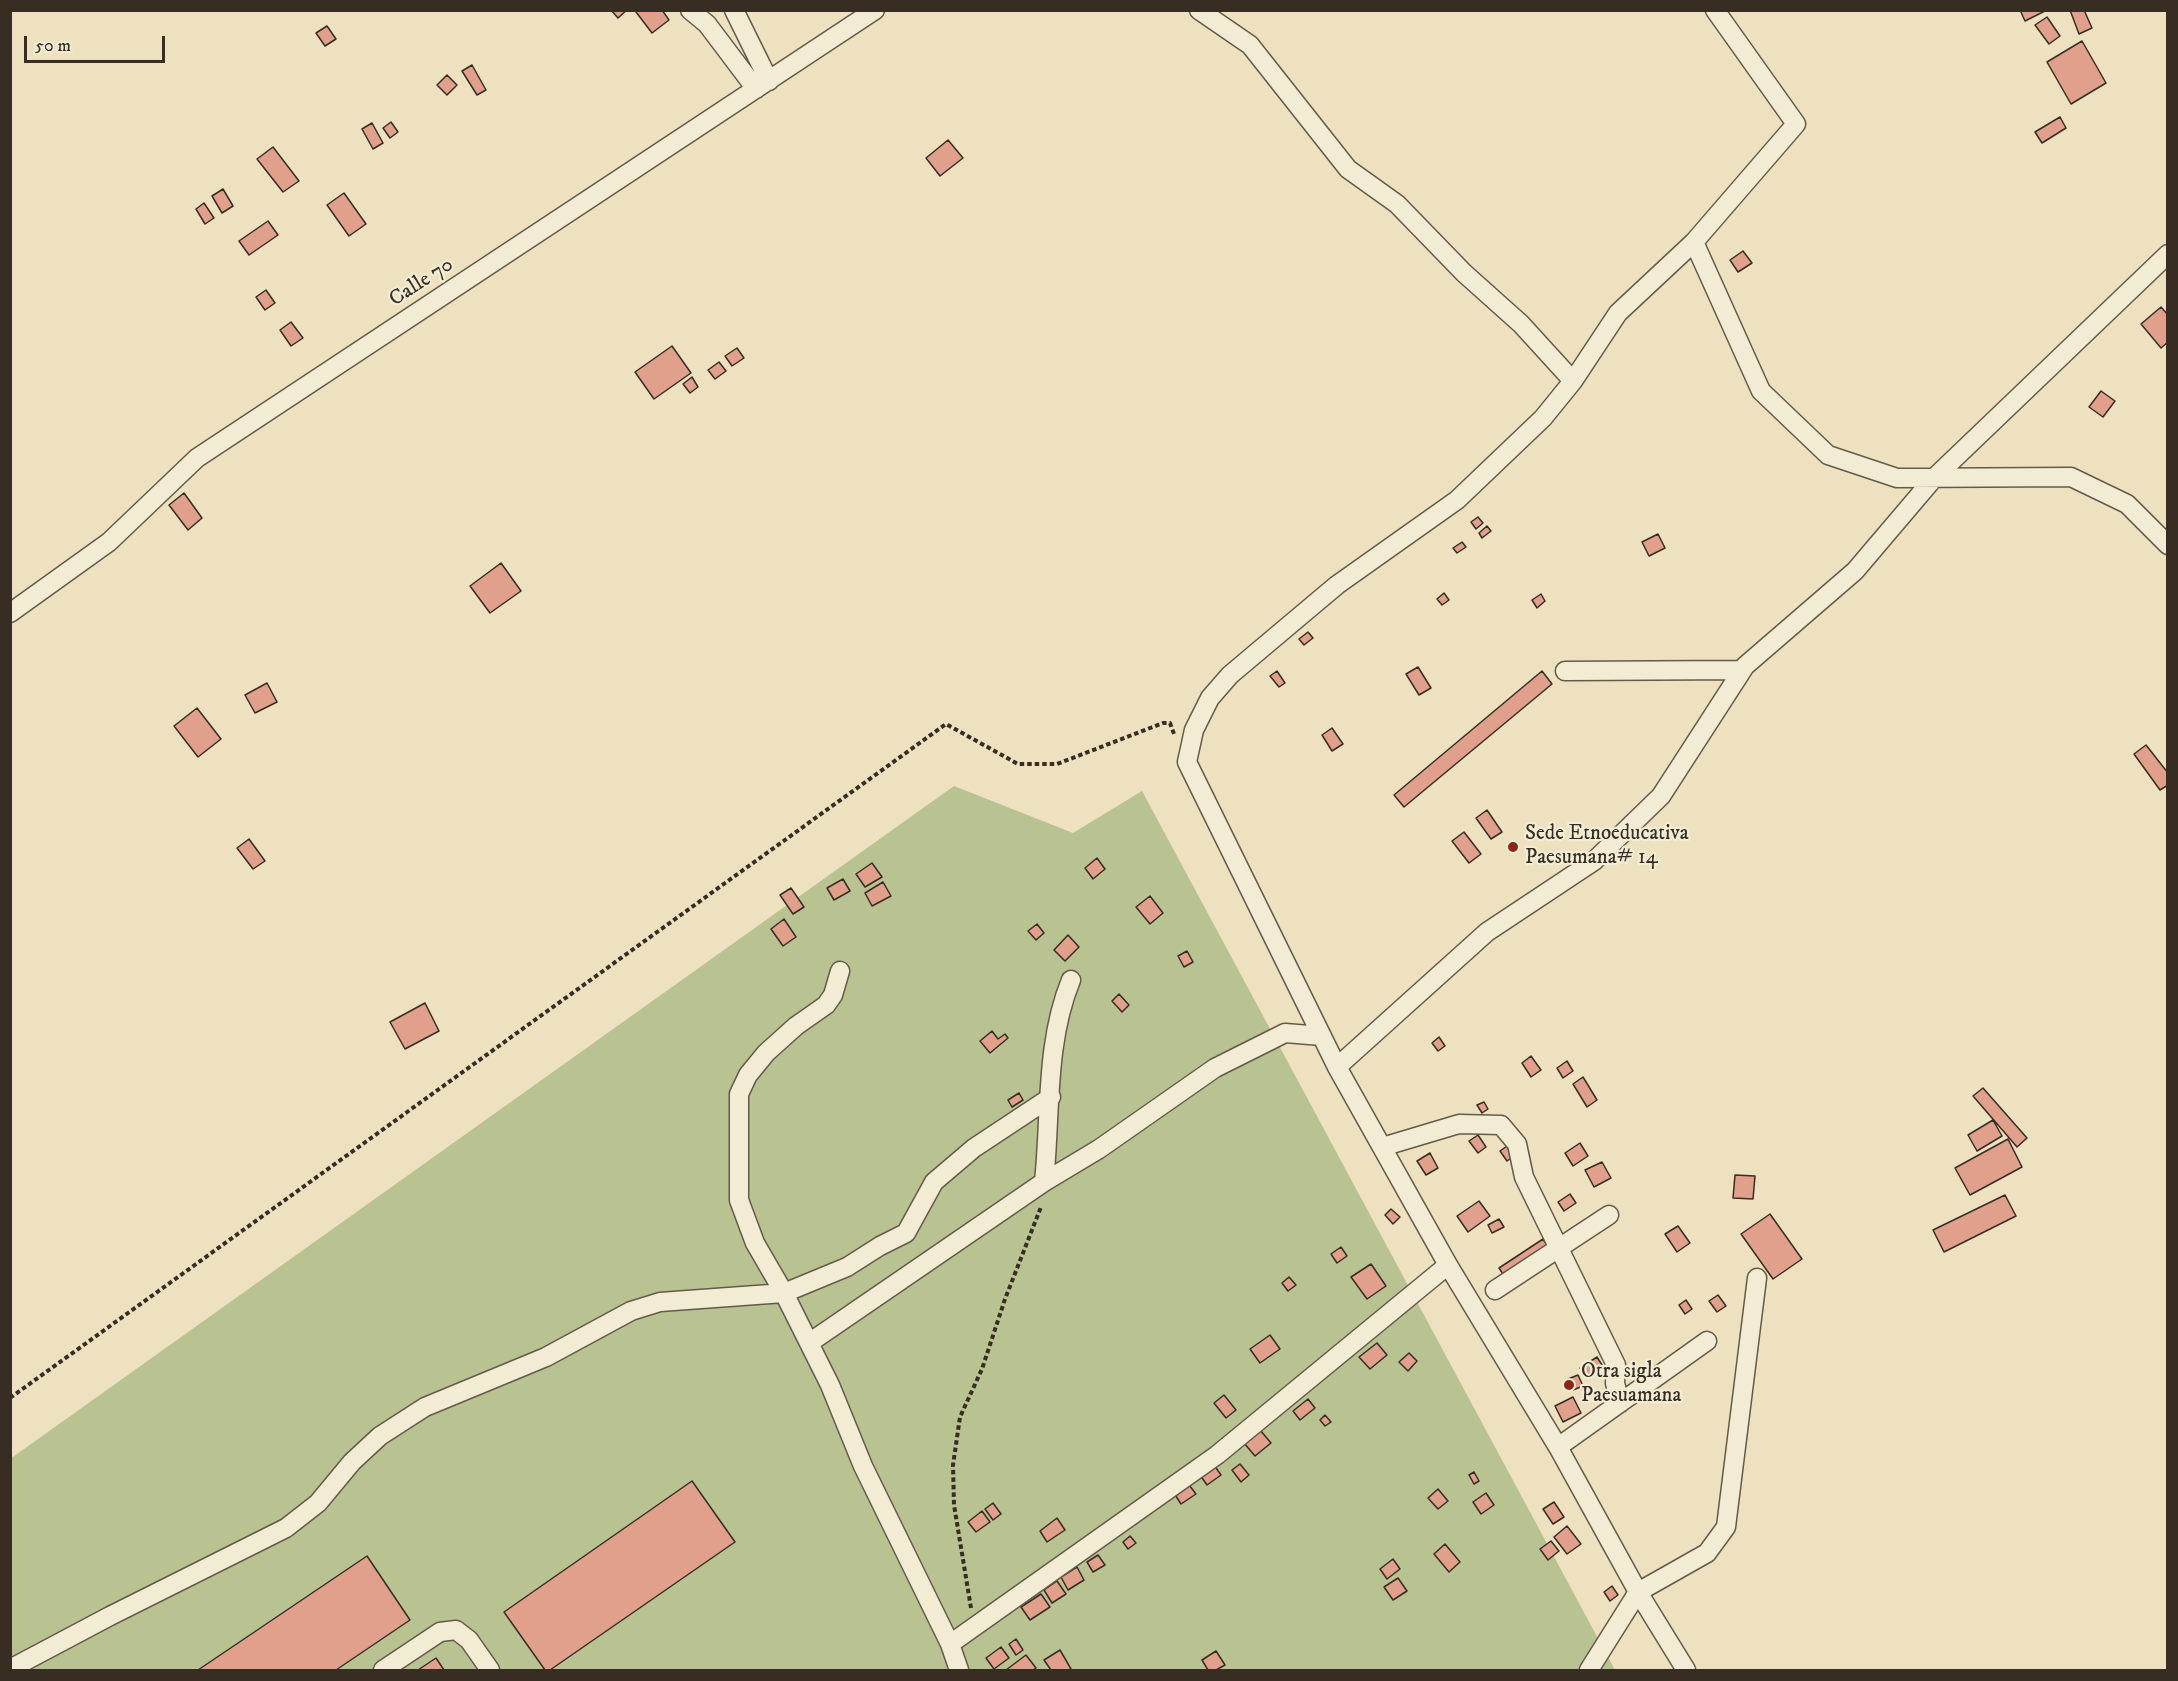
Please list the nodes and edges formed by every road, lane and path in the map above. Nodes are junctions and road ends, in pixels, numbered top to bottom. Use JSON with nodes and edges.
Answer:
{"nodes":[{"id":1,"x":690,"y":10,"type":"edge"},
{"id":2,"x":734,"y":10,"type":"edge"},
{"id":3,"x":875,"y":10,"type":"edge"},
{"id":4,"x":1199,"y":10,"type":"edge"},
{"id":5,"x":1715,"y":10,"type":"edge"},
{"id":6,"x":763,"y":85,"type":"junction"},
{"id":7,"x":1694,"y":242,"type":"junction"},
{"id":8,"x":2168,"y":254,"type":"edge"},
{"id":9,"x":1573,"y":381,"type":"junction"},
{"id":10,"x":1934,"y":478,"type":"junction"},
{"id":11,"x":2168,"y":545,"type":"edge"},
{"id":12,"x":10,"y":614,"type":"edge"},
{"id":13,"x":1742,"y":670,"type":"junction"},
{"id":14,"x":1565,"y":671,"type":"dead end"},
{"id":15,"x":1187,"y":762,"type":"junction"},
{"id":16,"x":840,"y":971,"type":"dead end"},
{"id":17,"x":1071,"y":980,"type":"dead end"},
{"id":18,"x":1322,"y":1036,"type":"junction"},
{"id":19,"x":1337,"y":1067,"type":"junction"},
{"id":20,"x":1050,"y":1096,"type":"junction"},
{"id":21,"x":1382,"y":1147,"type":"junction"},
{"id":22,"x":1044,"y":1182,"type":"junction"},
{"id":23,"x":1609,"y":1215,"type":"dead end"},
{"id":24,"x":1557,"y":1249,"type":"junction"},
{"id":25,"x":1448,"y":1265,"type":"junction"},
{"id":26,"x":1757,"y":1278,"type":"dead end"},
{"id":27,"x":1495,"y":1290,"type":"dead end"},
{"id":28,"x":784,"y":1293,"type":"junction"},
{"id":29,"x":1707,"y":1341,"type":"dead end"},
{"id":30,"x":809,"y":1343,"type":"junction"},
{"id":31,"x":10,"y":1398,"type":"edge"},
{"id":32,"x":1620,"y":1403,"type":"junction"},
{"id":33,"x":1558,"y":1447,"type":"junction"},
{"id":34,"x":1638,"y":1592,"type":"junction"},
{"id":35,"x":974,"y":1627,"type":"junction"},
{"id":36,"x":950,"y":1644,"type":"junction"},
{"id":37,"x":10,"y":1669,"type":"edge"},
{"id":38,"x":382,"y":1671,"type":"edge"},
{"id":39,"x":490,"y":1671,"type":"edge"},
{"id":40,"x":959,"y":1671,"type":"edge"},
{"id":41,"x":1589,"y":1671,"type":"edge"},
{"id":42,"x":1686,"y":1671,"type":"edge"}],
"edges":[{"from":1,"to":6,"type":"street"},
{"from":2,"to":6,"type":"street"},
{"from":3,"to":6,"type":"street","name":"Calle 70"},
{"from":4,"to":9,"type":"street"},
{"from":5,"to":7,"type":"street"},
{"from":6,"to":12,"type":"street","name":"Calle 70"},
{"from":7,"to":9,"type":"street"},
{"from":7,"to":10,"type":"street"},
{"from":8,"to":10,"type":"street"},
{"from":9,"to":15,"type":"street"},
{"from":10,"to":11,"type":"street"},
{"from":10,"to":13,"type":"street"},
{"from":13,"to":14,"type":"street"},
{"from":13,"to":19,"type":"street"},
{"from":15,"to":18,"type":"street"},
{"from":15,"to":31,"type":"path"},
{"from":16,"to":28,"type":"street"},
{"from":17,"to":20,"type":"street"},
{"from":18,"to":19,"type":"street"},
{"from":18,"to":22,"type":"street"},
{"from":19,"to":21,"type":"street"},
{"from":20,"to":22,"type":"street"},
{"from":20,"to":28,"type":"street"},
{"from":21,"to":24,"type":"street"},
{"from":21,"to":25,"type":"street"},
{"from":22,"to":30,"type":"street"},
{"from":22,"to":35,"type":"path"},
{"from":23,"to":24,"type":"street"},
{"from":24,"to":27,"type":"street"},
{"from":24,"to":32,"type":"street"},
{"from":25,"to":33,"type":"street"},
{"from":25,"to":35,"type":"street"},
{"from":26,"to":34,"type":"street"},
{"from":28,"to":30,"type":"street"},
{"from":28,"to":37,"type":"street"},
{"from":29,"to":32,"type":"street"},
{"from":30,"to":36,"type":"street"},
{"from":32,"to":33,"type":"street"},
{"from":33,"to":34,"type":"street"},
{"from":34,"to":41,"type":"street"},
{"from":34,"to":42,"type":"street"},
{"from":35,"to":36,"type":"street"},
{"from":36,"to":40,"type":"street"},
{"from":38,"to":39,"type":"street"}]}
